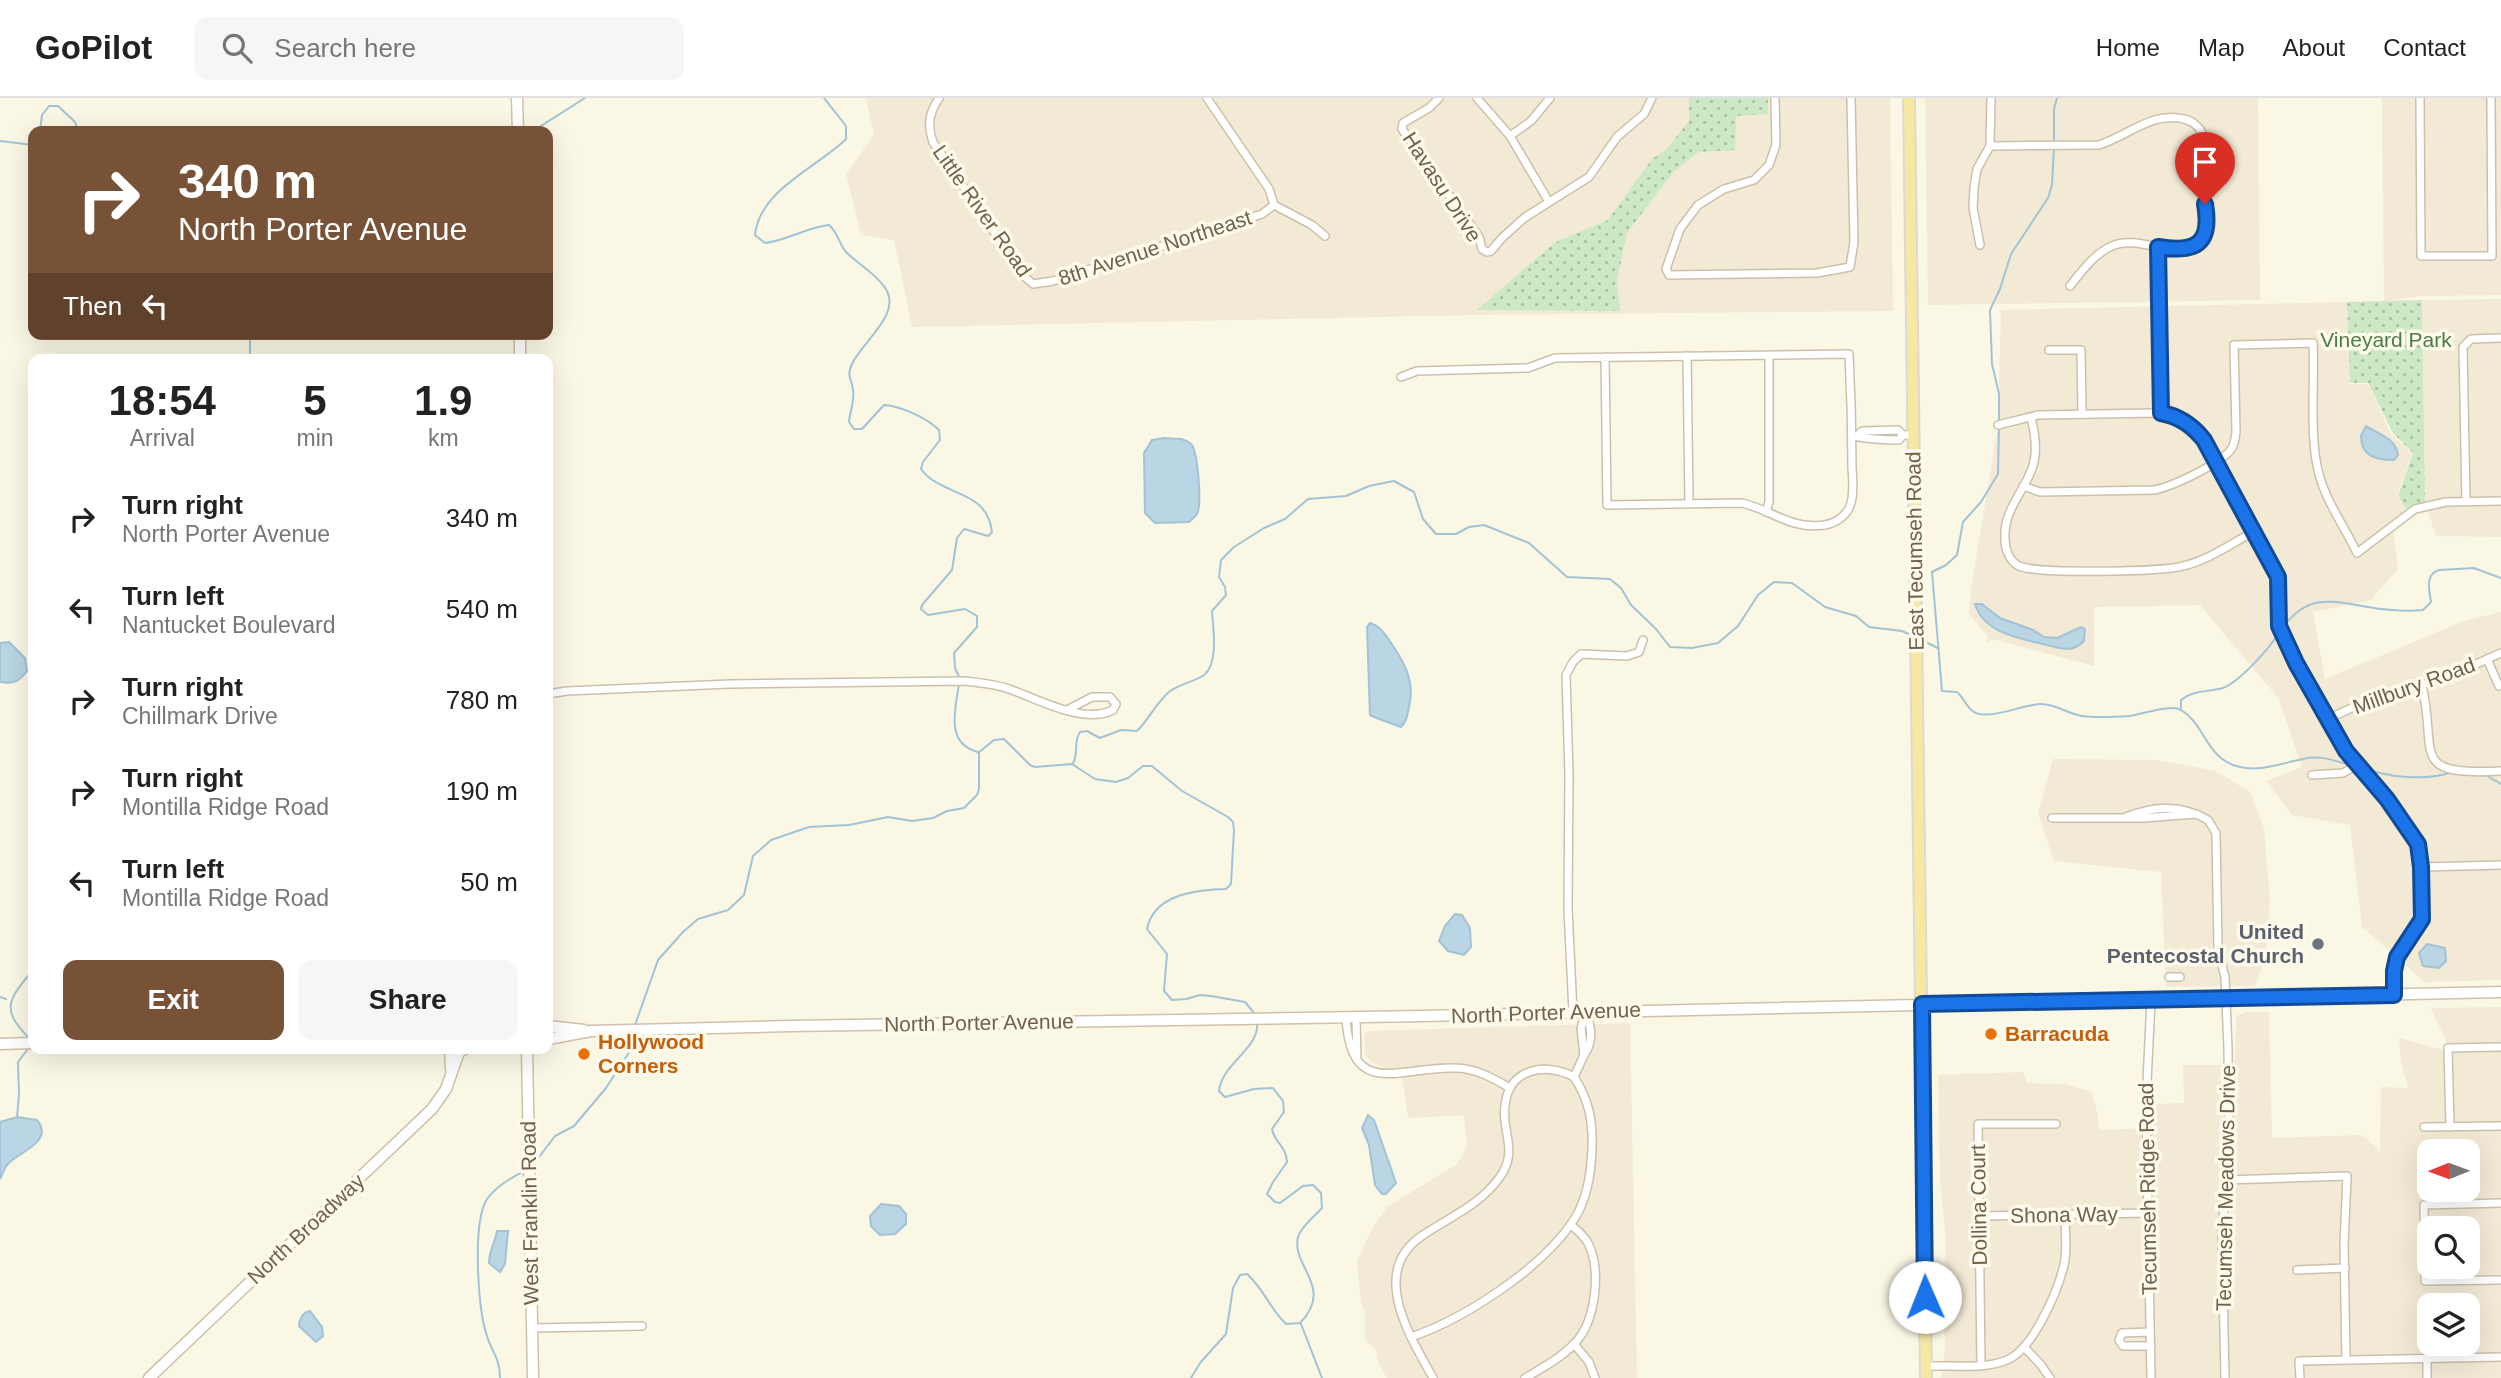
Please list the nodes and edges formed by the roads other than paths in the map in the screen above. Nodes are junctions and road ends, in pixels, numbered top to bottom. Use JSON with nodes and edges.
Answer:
{"nodes":[{"id":1,"x":517,"y":98,"type":"edge"},
{"id":2,"x":939,"y":98,"type":"edge"},
{"id":3,"x":1207,"y":98,"type":"edge"},
{"id":4,"x":1439,"y":98,"type":"edge"},
{"id":5,"x":1477,"y":98,"type":"edge"},
{"id":6,"x":1550,"y":98,"type":"edge"},
{"id":7,"x":1652,"y":98,"type":"edge"},
{"id":8,"x":1775,"y":98,"type":"edge"},
{"id":9,"x":1851,"y":98,"type":"edge"},
{"id":10,"x":1909,"y":98,"type":"edge"},
{"id":11,"x":1991,"y":98,"type":"edge"},
{"id":12,"x":2420,"y":98,"type":"edge"},
{"id":13,"x":2491,"y":98,"type":"edge"},
{"id":14,"x":517,"y":126,"type":"edge"},
{"id":15,"x":1510,"y":135,"type":"junction"},
{"id":16,"x":1990,"y":146,"type":"junction"},
{"id":17,"x":1549,"y":202,"type":"junction"},
{"id":18,"x":1274,"y":205,"type":"junction"},
{"id":19,"x":1325,"y":236,"type":"dead end"},
{"id":20,"x":1980,"y":245,"type":"dead end"},
{"id":21,"x":2158,"y":247,"type":"junction"},
{"id":22,"x":1033,"y":284,"type":"joint"},
{"id":23,"x":2070,"y":286,"type":"dead end"},
{"id":24,"x":2501,"y":338,"type":"edge"},
{"id":25,"x":2049,"y":350,"type":"dead end"},
{"id":26,"x":1769,"y":355,"type":"junction"},
{"id":27,"x":1686,"y":356,"type":"junction"},
{"id":28,"x":1605,"y":357,"type":"junction"},
{"id":29,"x":1401,"y":377,"type":"dead end"},
{"id":30,"x":2161,"y":413,"type":"junction"},
{"id":31,"x":2082,"y":414,"type":"junction"},
{"id":32,"x":2031,"y":418,"type":"junction"},
{"id":33,"x":1998,"y":425,"type":"dead end"},
{"id":34,"x":1908,"y":435,"type":"junction"},
{"id":35,"x":1855,"y":436,"type":"junction"},
{"id":36,"x":2216,"y":461,"type":"junction"},
{"id":37,"x":2023,"y":486,"type":"junction"},
{"id":38,"x":2466,"y":501,"type":"junction"},
{"id":39,"x":2501,"y":501,"type":"edge"},
{"id":40,"x":1689,"y":503,"type":"junction"},
{"id":41,"x":1766,"y":512,"type":"junction"},
{"id":42,"x":2255,"y":531,"type":"junction"},
{"id":43,"x":2267,"y":624,"type":"dead end"},
{"id":44,"x":2279,"y":625,"type":"junction"},
{"id":45,"x":1643,"y":640,"type":"dead end"},
{"id":46,"x":2501,"y":653,"type":"edge"},
{"id":47,"x":2487,"y":659,"type":"junction"},
{"id":48,"x":2422,"y":685,"type":"junction"},
{"id":49,"x":2499,"y":686,"type":"dead end"},
{"id":50,"x":553,"y":693,"type":"edge"},
{"id":51,"x":1067,"y":710,"type":"junction"},
{"id":52,"x":2328,"y":719,"type":"junction"},
{"id":53,"x":2357,"y":768,"type":"junction"},
{"id":54,"x":2501,"y":771,"type":"edge"},
{"id":55,"x":2312,"y":775,"type":"dead end"},
{"id":56,"x":2052,"y":818,"type":"dead end"},
{"id":57,"x":2501,"y":865,"type":"edge"},
{"id":58,"x":2421,"y":867,"type":"junction"},
{"id":59,"x":2169,"y":977,"type":"dead end"},
{"id":60,"x":2180,"y":977,"type":"dead end"},
{"id":61,"x":2501,"y":992,"type":"edge"},
{"id":62,"x":2394,"y":995,"type":"junction"},
{"id":63,"x":2226,"y":998,"type":"junction"},
{"id":64,"x":2151,"y":1000,"type":"junction"},
{"id":65,"x":1922,"y":1004,"type":"junction"},
{"id":66,"x":1586,"y":1012,"type":"junction"},
{"id":67,"x":1573,"y":1013,"type":"junction"},
{"id":68,"x":1351,"y":1017,"type":"junction"},
{"id":69,"x":553,"y":1027,"type":"edge"},
{"id":70,"x":591,"y":1031,"type":"junction"},
{"id":71,"x":553,"y":1038,"type":"edge"},
{"id":72,"x":28,"y":1043,"type":"edge"},
{"id":73,"x":0,"y":1044,"type":"edge"},
{"id":74,"x":2501,"y":1047,"type":"edge"},
{"id":75,"x":450,"y":1054,"type":"edge"},
{"id":76,"x":457,"y":1054,"type":"edge"},
{"id":77,"x":527,"y":1054,"type":"edge"},
{"id":78,"x":452,"y":1074,"type":"junction"},
{"id":79,"x":1574,"y":1077,"type":"junction"},
{"id":80,"x":1510,"y":1088,"type":"junction"},
{"id":81,"x":2056,"y":1124,"type":"dead end"},
{"id":82,"x":2501,"y":1126,"type":"edge"},
{"id":83,"x":2449,"y":1127,"type":"junction"},
{"id":84,"x":2424,"y":1128,"type":"dead end"},
{"id":85,"x":2225,"y":1180,"type":"junction"},
{"id":86,"x":2501,"y":1203,"type":"edge"},
{"id":87,"x":2148,"y":1213,"type":"junction"},
{"id":88,"x":2065,"y":1215,"type":"junction"},
{"id":89,"x":1979,"y":1216,"type":"junction"},
{"id":90,"x":1571,"y":1225,"type":"junction"},
{"id":91,"x":2345,"y":1268,"type":"junction"},
{"id":92,"x":2297,"y":1270,"type":"dead end"},
{"id":93,"x":2501,"y":1280,"type":"edge"},
{"id":94,"x":642,"y":1326,"type":"dead end"},
{"id":95,"x":532,"y":1328,"type":"junction"},
{"id":96,"x":2150,"y":1332,"type":"junction"},
{"id":97,"x":1412,"y":1337,"type":"junction"},
{"id":98,"x":1574,"y":1344,"type":"junction"},
{"id":99,"x":2151,"y":1346,"type":"junction"},
{"id":100,"x":2025,"y":1348,"type":"junction"},
{"id":101,"x":2501,"y":1357,"type":"edge"},
{"id":102,"x":2427,"y":1358,"type":"junction"},
{"id":103,"x":2346,"y":1360,"type":"junction"},
{"id":104,"x":1981,"y":1365,"type":"junction"},
{"id":105,"x":1926,"y":1366,"type":"junction"},
{"id":106,"x":149,"y":1378,"type":"edge"},
{"id":107,"x":533,"y":1378,"type":"edge"},
{"id":108,"x":1433,"y":1378,"type":"edge"},
{"id":109,"x":1525,"y":1378,"type":"edge"},
{"id":110,"x":1595,"y":1378,"type":"edge"},
{"id":111,"x":1926,"y":1378,"type":"edge"},
{"id":112,"x":2050,"y":1378,"type":"edge"},
{"id":113,"x":2151,"y":1378,"type":"edge"},
{"id":114,"x":2225,"y":1378,"type":"edge"},
{"id":115,"x":2300,"y":1378,"type":"edge"},
{"id":116,"x":2427,"y":1378,"type":"edge"}],
"edges":[{"from":1,"to":14,"type":"street"},
{"from":2,"to":22,"type":"street","name":"Little River Road"},
{"from":3,"to":18,"type":"street"},
{"from":4,"to":17,"type":"street","name":"Havasu Drive"},
{"from":5,"to":15,"type":"street"},
{"from":6,"to":15,"type":"street"},
{"from":7,"to":17,"type":"street"},
{"from":8,"to":9,"type":"street"},
{"from":10,"to":34,"type":"main road","name":"East Tecumseh Road"},
{"from":11,"to":16,"type":"street"},
{"from":12,"to":13,"type":"street"},
{"from":15,"to":17,"type":"street"},
{"from":16,"to":20,"type":"street"},
{"from":16,"to":21,"type":"street"},
{"from":18,"to":19,"type":"street"},
{"from":18,"to":22,"type":"street","name":"8th Avenue Northeast"},
{"from":21,"to":23,"type":"street"},
{"from":21,"to":30,"type":"street"},
{"from":24,"to":38,"type":"street"},
{"from":25,"to":31,"type":"street"},
{"from":26,"to":27,"type":"street"},
{"from":26,"to":35,"type":"street"},
{"from":26,"to":41,"type":"street"},
{"from":27,"to":28,"type":"street"},
{"from":27,"to":40,"type":"street"},
{"from":28,"to":29,"type":"street"},
{"from":28,"to":40,"type":"street"},
{"from":30,"to":31,"type":"street"},
{"from":30,"to":36,"type":"street"},
{"from":31,"to":32,"type":"street"},
{"from":32,"to":33,"type":"street"},
{"from":32,"to":37,"type":"street"},
{"from":34,"to":35,"type":"street"},
{"from":34,"to":65,"type":"main road","name":"East Tecumseh Road"},
{"from":35,"to":41,"type":"street"},
{"from":36,"to":37,"type":"street"},
{"from":36,"to":38,"type":"street"},
{"from":36,"to":42,"type":"street"},
{"from":37,"to":42,"type":"street"},
{"from":38,"to":39,"type":"street"},
{"from":40,"to":41,"type":"street"},
{"from":42,"to":44,"type":"street"},
{"from":43,"to":44,"type":"street"},
{"from":44,"to":52,"type":"street"},
{"from":45,"to":67,"type":"street"},
{"from":46,"to":47,"type":"street","name":"Millbury Road"},
{"from":47,"to":48,"type":"street","name":"Millbury Road"},
{"from":47,"to":49,"type":"street"},
{"from":48,"to":52,"type":"street","name":"Millbury Road"},
{"from":48,"to":54,"type":"street"},
{"from":50,"to":51,"type":"street"},
{"from":51,"to":51,"type":"street"},
{"from":52,"to":53,"type":"street"},
{"from":53,"to":55,"type":"street"},
{"from":53,"to":58,"type":"street"},
{"from":56,"to":63,"type":"street","name":"Tecumseh Meadows Drive"},
{"from":57,"to":58,"type":"street"},
{"from":58,"to":62,"type":"street"},
{"from":59,"to":60,"type":"street"},
{"from":61,"to":62,"type":"street","name":"North Porter Avenue"},
{"from":62,"to":63,"type":"street","name":"North Porter Avenue"},
{"from":63,"to":64,"type":"street","name":"North Porter Avenue"},
{"from":63,"to":85,"type":"street","name":"Tecumseh Meadows Drive"},
{"from":64,"to":65,"type":"street","name":"North Porter Avenue"},
{"from":64,"to":87,"type":"street","name":"Tecumseh Ridge Road"},
{"from":65,"to":66,"type":"street","name":"North Porter Avenue"},
{"from":65,"to":105,"type":"main road","name":"East Tecumseh Road"},
{"from":66,"to":67,"type":"street","name":"North Porter Avenue"},
{"from":66,"to":79,"type":"street"},
{"from":67,"to":68,"type":"street","name":"North Porter Avenue"},
{"from":68,"to":70,"type":"street","name":"North Porter Avenue"},
{"from":68,"to":80,"type":"street"},
{"from":69,"to":70,"type":"street","name":"North Porter Avenue"},
{"from":70,"to":71,"type":"street","name":"North Porter Avenue"},
{"from":72,"to":73,"type":"street"},
{"from":74,"to":83,"type":"street"},
{"from":75,"to":78,"type":"street"},
{"from":76,"to":78,"type":"street","name":"North Broadway"},
{"from":77,"to":95,"type":"street","name":"West Franklin Road"},
{"from":78,"to":106,"type":"street","name":"North Broadway"},
{"from":79,"to":80,"type":"street"},
{"from":79,"to":90,"type":"street"},
{"from":80,"to":97,"type":"street"},
{"from":81,"to":89,"type":"street","name":"Dollina Court"},
{"from":82,"to":83,"type":"street"},
{"from":83,"to":84,"type":"street"},
{"from":85,"to":91,"type":"street"},
{"from":85,"to":114,"type":"street","name":"Tecumseh Meadows Drive"},
{"from":86,"to":93,"type":"street"},
{"from":87,"to":88,"type":"street","name":"Shona Way"},
{"from":87,"to":96,"type":"street","name":"Tecumseh Ridge Road"},
{"from":88,"to":89,"type":"street","name":"Shona Way"},
{"from":88,"to":100,"type":"street"},
{"from":89,"to":104,"type":"street","name":"Dollina Court"},
{"from":90,"to":97,"type":"street"},
{"from":90,"to":98,"type":"street"},
{"from":91,"to":92,"type":"street"},
{"from":91,"to":103,"type":"street"},
{"from":94,"to":95,"type":"street"},
{"from":95,"to":107,"type":"street","name":"West Franklin Road"},
{"from":96,"to":99,"type":"street","name":"Tecumseh Ridge Road"},
{"from":96,"to":99,"type":"street"},
{"from":97,"to":108,"type":"street"},
{"from":98,"to":109,"type":"street"},
{"from":98,"to":110,"type":"street"},
{"from":99,"to":113,"type":"street","name":"Tecumseh Ridge Road"},
{"from":100,"to":104,"type":"street"},
{"from":100,"to":112,"type":"street"},
{"from":101,"to":102,"type":"street"},
{"from":102,"to":103,"type":"street"},
{"from":102,"to":116,"type":"street"},
{"from":103,"to":115,"type":"street"},
{"from":104,"to":105,"type":"street"},
{"from":105,"to":111,"type":"main road","name":"East Tecumseh Road"}]}
